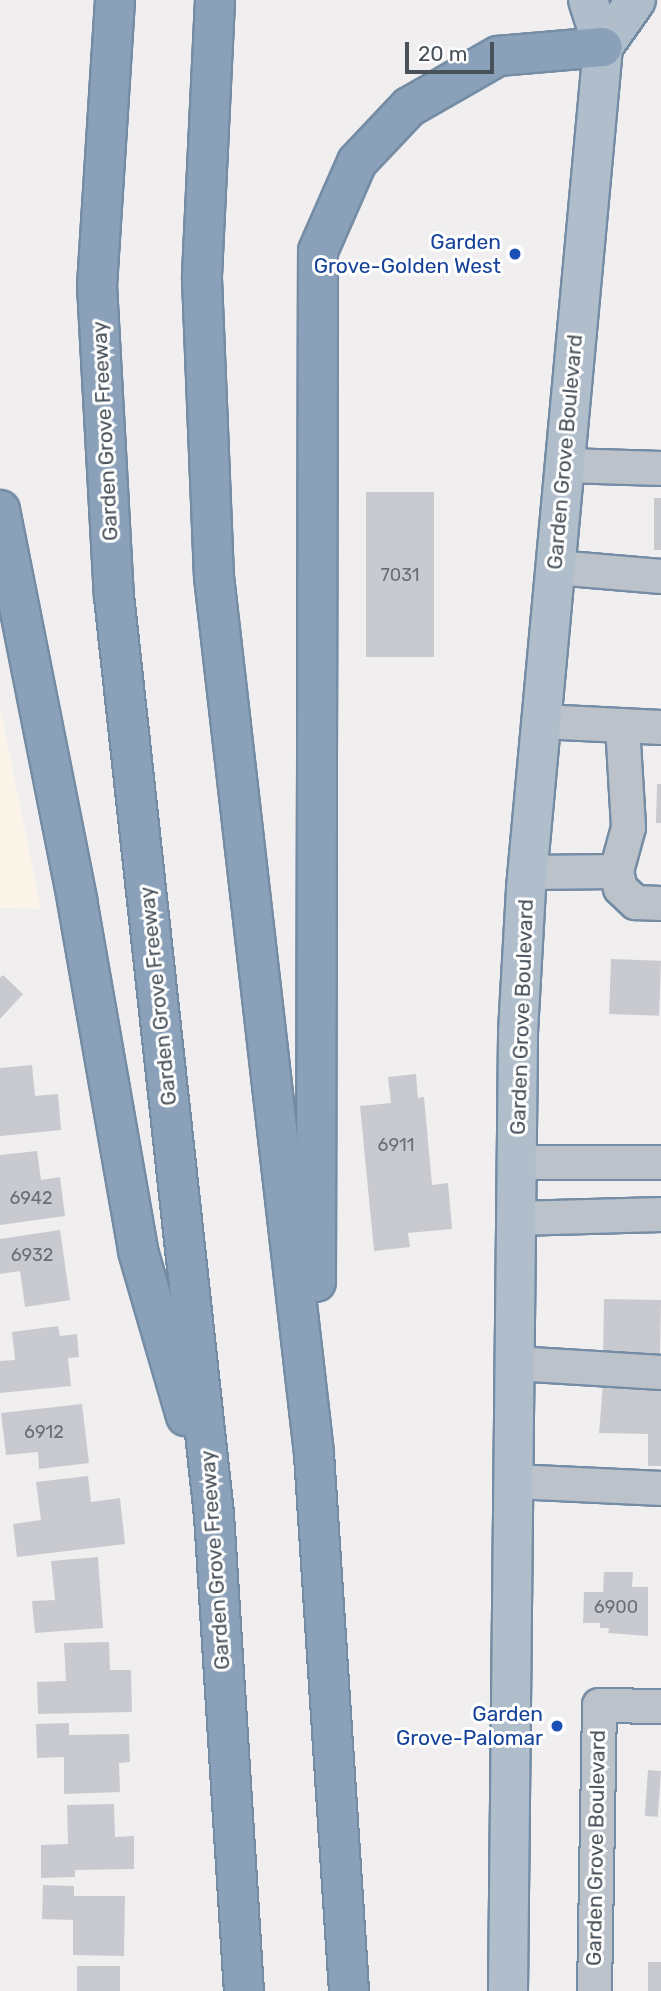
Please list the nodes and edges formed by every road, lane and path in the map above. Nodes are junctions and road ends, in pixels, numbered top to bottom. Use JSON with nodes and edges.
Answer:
{"nodes":[{"id":1,"x":116,"y":0,"type":"edge"},
{"id":2,"x":215,"y":0,"type":"edge"},
{"id":3,"x":588,"y":0,"type":"edge"},
{"id":4,"x":636,"y":0,"type":"edge"},
{"id":5,"x":603,"y":47,"type":"junction"},
{"id":6,"x":564,"y":465,"type":"junction"},
{"id":7,"x":661,"y":468,"type":"edge"},
{"id":8,"x":0,"y":510,"type":"edge"},
{"id":9,"x":555,"y":567,"type":"junction"},
{"id":10,"x":661,"y":576,"type":"edge"},
{"id":11,"x":541,"y":721,"type":"junction"},
{"id":12,"x":622,"y":725,"type":"junction"},
{"id":13,"x":661,"y":727,"type":"edge"},
{"id":14,"x":616,"y":871,"type":"junction"},
{"id":15,"x":528,"y":872,"type":"junction"},
{"id":16,"x":661,"y":903,"type":"edge"},
{"id":17,"x":517,"y":1162,"type":"junction"},
{"id":18,"x":661,"y":1162,"type":"edge"},
{"id":19,"x":661,"y":1214,"type":"edge"},
{"id":20,"x":516,"y":1218,"type":"junction"},
{"id":21,"x":515,"y":1363,"type":"junction"},
{"id":22,"x":661,"y":1372,"type":"edge"},
{"id":23,"x":314,"y":1454,"type":"junction"},
{"id":24,"x":513,"y":1481,"type":"junction"},
{"id":25,"x":661,"y":1488,"type":"edge"},
{"id":26,"x":214,"y":1515,"type":"junction"},
{"id":27,"x":661,"y":1706,"type":"edge"},
{"id":28,"x":244,"y":1991,"type":"edge"},
{"id":29,"x":349,"y":1991,"type":"edge"},
{"id":30,"x":508,"y":1991,"type":"edge"},
{"id":31,"x":594,"y":1991,"type":"edge"}],
"edges":[{"from":1,"to":26,"type":"highway","name":"Garden Grove Freeway"},
{"from":2,"to":23,"type":"highway"},
{"from":3,"to":5,"type":"main road","name":"Garden Grove Boulevard"},
{"from":4,"to":5,"type":"main road","name":"Garden Grove Boulevard"},
{"from":5,"to":6,"type":"main road","name":"Garden Grove Boulevard"},
{"from":5,"to":23,"type":"highway"},
{"from":6,"to":7,"type":"street"},
{"from":6,"to":9,"type":"main road","name":"Garden Grove Boulevard"},
{"from":8,"to":26,"type":"highway"},
{"from":9,"to":10,"type":"street"},
{"from":9,"to":11,"type":"main road","name":"Garden Grove Boulevard"},
{"from":11,"to":12,"type":"street"},
{"from":11,"to":15,"type":"main road","name":"Garden Grove Boulevard"},
{"from":12,"to":13,"type":"street"},
{"from":12,"to":14,"type":"street"},
{"from":14,"to":15,"type":"street"},
{"from":14,"to":16,"type":"street"},
{"from":15,"to":17,"type":"main road","name":"Garden Grove Boulevard"},
{"from":17,"to":18,"type":"street"},
{"from":17,"to":20,"type":"main road","name":"Garden Grove Boulevard"},
{"from":19,"to":20,"type":"street"},
{"from":20,"to":21,"type":"main road","name":"Garden Grove Boulevard"},
{"from":21,"to":22,"type":"street"},
{"from":21,"to":24,"type":"main road","name":"Garden Grove Boulevard"},
{"from":23,"to":29,"type":"highway"},
{"from":24,"to":25,"type":"street"},
{"from":24,"to":30,"type":"main road","name":"Garden Grove Boulevard"},
{"from":26,"to":28,"type":"highway","name":"Garden Grove Freeway"},
{"from":27,"to":31,"type":"street","name":"Garden Grove Boulevard"}]}
